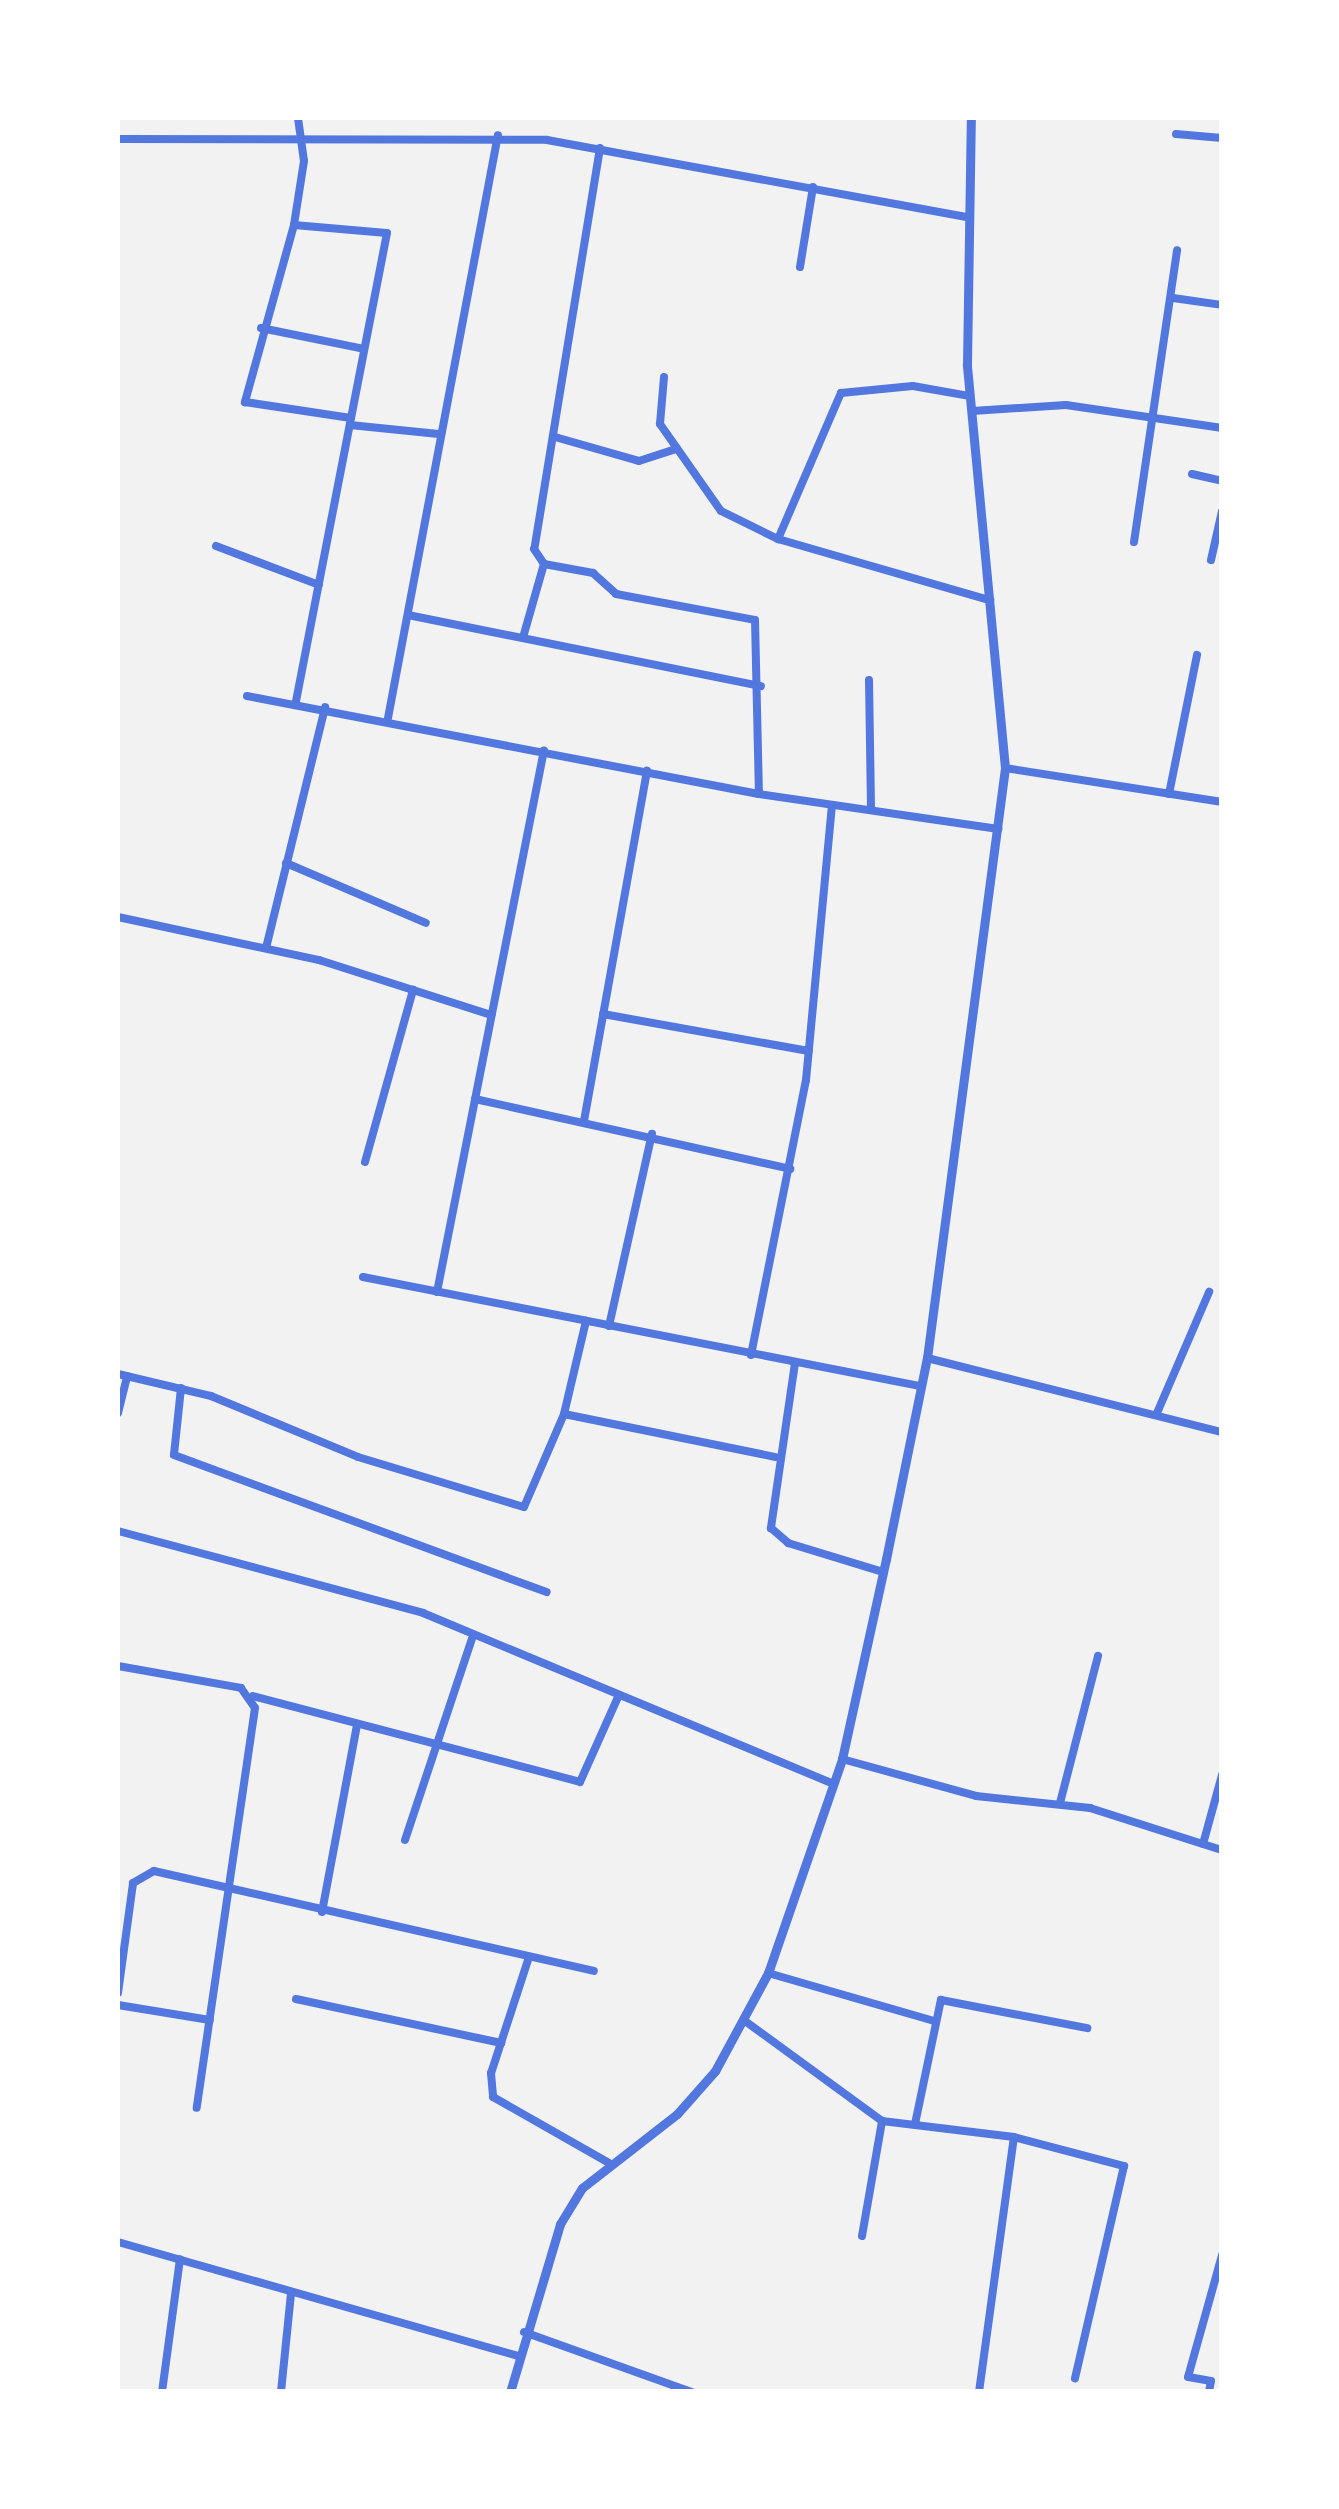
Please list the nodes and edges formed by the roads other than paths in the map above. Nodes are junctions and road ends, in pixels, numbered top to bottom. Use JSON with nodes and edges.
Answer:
{"nodes":[{"id":1,"x":298,"y":118,"type":"edge"},
{"id":2,"x":971,"y":118,"type":"edge"},
{"id":3,"x":1176,"y":134,"type":"dead end"},
{"id":4,"x":298,"y":136,"type":"junction"},
{"id":5,"x":498,"y":136,"type":"junction"},
{"id":6,"x":118,"y":138,"type":"edge"},
{"id":7,"x":1222,"y":138,"type":"edge"},
{"id":8,"x":600,"y":148,"type":"junction"},
{"id":9,"x":813,"y":186,"type":"junction"},
{"id":10,"x":965,"y":217,"type":"junction"},
{"id":11,"x":294,"y":225,"type":"junction"},
{"id":12,"x":1177,"y":250,"type":"dead end"},
{"id":13,"x":800,"y":268,"type":"dead end"},
{"id":14,"x":1173,"y":298,"type":"junction"},
{"id":15,"x":1222,"y":305,"type":"edge"},
{"id":16,"x":261,"y":328,"type":"junction"},
{"id":17,"x":364,"y":349,"type":"junction"},
{"id":18,"x":664,"y":377,"type":"dead end"},
{"id":19,"x":970,"y":396,"type":"junction"},
{"id":20,"x":972,"y":411,"type":"junction"},
{"id":21,"x":1158,"y":412,"type":"junction"},
{"id":22,"x":350,"y":421,"type":"junction"},
{"id":23,"x":1222,"y":428,"type":"edge"},
{"id":24,"x":440,"y":434,"type":"junction"},
{"id":25,"x":555,"y":438,"type":"junction"},
{"id":26,"x":678,"y":449,"type":"junction"},
{"id":27,"x":1192,"y":474,"type":"dead end"},
{"id":28,"x":1222,"y":481,"type":"edge"},
{"id":29,"x":1222,"y":511,"type":"edge"},
{"id":30,"x":1220,"y":529,"type":"edge"},
{"id":31,"x":778,"y":539,"type":"junction"},
{"id":32,"x":1134,"y":542,"type":"dead end"},
{"id":33,"x":216,"y":546,"type":"dead end"},
{"id":34,"x":1211,"y":560,"type":"dead end"},
{"id":35,"x":544,"y":564,"type":"junction"},
{"id":36,"x":319,"y":585,"type":"junction"},
{"id":37,"x":990,"y":600,"type":"junction"},
{"id":38,"x":408,"y":615,"type":"junction"},
{"id":39,"x":524,"y":634,"type":"junction"},
{"id":40,"x":1197,"y":655,"type":"dead end"},
{"id":41,"x":868,"y":680,"type":"dead end"},
{"id":42,"x":761,"y":686,"type":"junction"},
{"id":43,"x":248,"y":696,"type":"dead end"},
{"id":44,"x":296,"y":702,"type":"junction"},
{"id":45,"x":324,"y":707,"type":"junction"},
{"id":46,"x":388,"y":718,"type":"junction"},
{"id":47,"x":544,"y":750,"type":"junction"},
{"id":48,"x":1005,"y":768,"type":"junction"},
{"id":49,"x":646,"y":771,"type":"junction"},
{"id":50,"x":758,"y":794,"type":"junction"},
{"id":51,"x":1168,"y":794,"type":"junction"},
{"id":52,"x":1222,"y":802,"type":"edge"},
{"id":53,"x":832,"y":806,"type":"junction"},
{"id":54,"x":871,"y":809,"type":"junction"},
{"id":55,"x":998,"y":829,"type":"junction"},
{"id":56,"x":286,"y":864,"type":"junction"},
{"id":57,"x":118,"y":917,"type":"edge"},
{"id":58,"x":426,"y":923,"type":"dead end"},
{"id":59,"x":266,"y":948,"type":"junction"},
{"id":60,"x":413,"y":990,"type":"junction"},
{"id":61,"x":603,"y":1014,"type":"junction"},
{"id":62,"x":491,"y":1016,"type":"junction"},
{"id":63,"x":809,"y":1051,"type":"junction"},
{"id":64,"x":475,"y":1099,"type":"junction"},
{"id":65,"x":584,"y":1120,"type":"junction"},
{"id":66,"x":652,"y":1134,"type":"junction"},
{"id":67,"x":365,"y":1162,"type":"dead end"},
{"id":68,"x":790,"y":1168,"type":"junction"},
{"id":69,"x":363,"y":1277,"type":"dead end"},
{"id":70,"x":437,"y":1292,"type":"junction"},
{"id":71,"x":1209,"y":1292,"type":"dead end"},
{"id":72,"x":586,"y":1321,"type":"junction"},
{"id":73,"x":609,"y":1326,"type":"junction"},
{"id":74,"x":751,"y":1356,"type":"junction"},
{"id":75,"x":927,"y":1358,"type":"junction"},
{"id":76,"x":794,"y":1364,"type":"junction"},
{"id":77,"x":122,"y":1375,"type":"edge"},
{"id":78,"x":920,"y":1386,"type":"junction"},
{"id":79,"x":180,"y":1388,"type":"junction"},
{"id":80,"x":118,"y":1412,"type":"edge"},
{"id":81,"x":1157,"y":1413,"type":"junction"},
{"id":82,"x":564,"y":1414,"type":"junction"},
{"id":83,"x":1222,"y":1432,"type":"edge"},
{"id":84,"x":776,"y":1457,"type":"junction"},
{"id":85,"x":118,"y":1532,"type":"edge"},
{"id":86,"x":883,"y":1572,"type":"junction"},
{"id":87,"x":547,"y":1592,"type":"dead end"},
{"id":88,"x":472,"y":1638,"type":"junction"},
{"id":89,"x":1098,"y":1656,"type":"dead end"},
{"id":90,"x":118,"y":1666,"type":"edge"},
{"id":91,"x":252,"y":1696,"type":"junction"},
{"id":92,"x":618,"y":1697,"type":"junction"},
{"id":93,"x":357,"y":1725,"type":"junction"},
{"id":94,"x":437,"y":1744,"type":"junction"},
{"id":95,"x":842,"y":1759,"type":"junction"},
{"id":96,"x":1222,"y":1776,"type":"edge"},
{"id":97,"x":834,"y":1784,"type":"junction"},
{"id":98,"x":1060,"y":1803,"type":"junction"},
{"id":99,"x":405,"y":1840,"type":"dead end"},
{"id":100,"x":1203,"y":1844,"type":"junction"},
{"id":101,"x":1222,"y":1850,"type":"edge"},
{"id":102,"x":229,"y":1890,"type":"junction"},
{"id":103,"x":322,"y":1912,"type":"junction"},
{"id":104,"x":122,"y":1936,"type":"edge"},
{"id":105,"x":529,"y":1956,"type":"junction"},
{"id":106,"x":594,"y":1970,"type":"dead end"},
{"id":107,"x":768,"y":1973,"type":"junction"},
{"id":108,"x":118,"y":1993,"type":"edge"},
{"id":109,"x":296,"y":1999,"type":"dead end"},
{"id":110,"x":118,"y":2005,"type":"edge"},
{"id":111,"x":210,"y":2020,"type":"junction"},
{"id":112,"x":745,"y":2020,"type":"junction"},
{"id":113,"x":934,"y":2021,"type":"junction"},
{"id":114,"x":1088,"y":2028,"type":"dead end"},
{"id":115,"x":501,"y":2042,"type":"junction"},
{"id":116,"x":197,"y":2108,"type":"dead end"},
{"id":117,"x":882,"y":2121,"type":"junction"},
{"id":118,"x":915,"y":2124,"type":"junction"},
{"id":119,"x":1014,"y":2137,"type":"junction"},
{"id":120,"x":609,"y":2163,"type":"junction"},
{"id":121,"x":862,"y":2236,"type":"dead end"},
{"id":122,"x":118,"y":2242,"type":"edge"},
{"id":123,"x":1222,"y":2254,"type":"edge"},
{"id":124,"x":180,"y":2259,"type":"junction"},
{"id":125,"x":291,"y":2294,"type":"junction"},
{"id":126,"x":524,"y":2332,"type":"junction"},
{"id":127,"x":517,"y":2356,"type":"junction"},
{"id":128,"x":1075,"y":2378,"type":"dead end"},
{"id":129,"x":162,"y":2392,"type":"edge"},
{"id":130,"x":281,"y":2392,"type":"edge"},
{"id":131,"x":510,"y":2392,"type":"edge"},
{"id":132,"x":692,"y":2392,"type":"edge"},
{"id":133,"x":979,"y":2392,"type":"edge"},
{"id":134,"x":1209,"y":2392,"type":"edge"}],
"edges":[{"from":1,"to":4,"type":"street"},
{"from":2,"to":10,"type":"street"},
{"from":3,"to":7,"type":"street"},
{"from":4,"to":5,"type":"street"},
{"from":4,"to":6,"type":"street"},
{"from":4,"to":11,"type":"street"},
{"from":5,"to":8,"type":"street"},
{"from":5,"to":24,"type":"street"},
{"from":8,"to":9,"type":"street"},
{"from":8,"to":25,"type":"street"},
{"from":9,"to":10,"type":"street"},
{"from":9,"to":13,"type":"street"},
{"from":10,"to":19,"type":"street"},
{"from":11,"to":16,"type":"street"},
{"from":11,"to":17,"type":"street"},
{"from":12,"to":14,"type":"street"},
{"from":14,"to":15,"type":"street"},
{"from":14,"to":21,"type":"street"},
{"from":16,"to":17,"type":"street"},
{"from":16,"to":22,"type":"street"},
{"from":17,"to":22,"type":"street"},
{"from":18,"to":26,"type":"street"},
{"from":19,"to":20,"type":"street"},
{"from":19,"to":31,"type":"street"},
{"from":20,"to":21,"type":"street"},
{"from":20,"to":37,"type":"street"},
{"from":21,"to":23,"type":"street"},
{"from":21,"to":32,"type":"street"},
{"from":22,"to":24,"type":"street"},
{"from":22,"to":36,"type":"street"},
{"from":24,"to":38,"type":"street"},
{"from":25,"to":26,"type":"street"},
{"from":25,"to":35,"type":"street"},
{"from":26,"to":31,"type":"street"},
{"from":27,"to":28,"type":"street"},
{"from":29,"to":30,"type":"street"},
{"from":30,"to":34,"type":"street"},
{"from":31,"to":37,"type":"street"},
{"from":33,"to":36,"type":"street"},
{"from":35,"to":39,"type":"street"},
{"from":35,"to":42,"type":"street"},
{"from":36,"to":44,"type":"street"},
{"from":37,"to":48,"type":"street"},
{"from":38,"to":39,"type":"street"},
{"from":38,"to":46,"type":"street"},
{"from":39,"to":42,"type":"street"},
{"from":40,"to":51,"type":"street"},
{"from":41,"to":54,"type":"street"},
{"from":42,"to":50,"type":"street"},
{"from":43,"to":44,"type":"street"},
{"from":44,"to":45,"type":"street"},
{"from":45,"to":46,"type":"street"},
{"from":45,"to":56,"type":"street"},
{"from":46,"to":47,"type":"street"},
{"from":47,"to":49,"type":"street"},
{"from":47,"to":62,"type":"street"},
{"from":48,"to":51,"type":"street"},
{"from":48,"to":55,"type":"street"},
{"from":49,"to":50,"type":"street"},
{"from":49,"to":61,"type":"street"},
{"from":50,"to":53,"type":"street"},
{"from":51,"to":52,"type":"street"},
{"from":53,"to":54,"type":"street"},
{"from":53,"to":63,"type":"street"},
{"from":54,"to":55,"type":"street"},
{"from":55,"to":75,"type":"street"},
{"from":56,"to":58,"type":"street"},
{"from":56,"to":59,"type":"street"},
{"from":57,"to":59,"type":"street"},
{"from":59,"to":60,"type":"street"},
{"from":60,"to":62,"type":"street"},
{"from":60,"to":67,"type":"street"},
{"from":61,"to":63,"type":"street"},
{"from":61,"to":65,"type":"street"},
{"from":62,"to":64,"type":"street"},
{"from":63,"to":68,"type":"street"},
{"from":64,"to":65,"type":"street"},
{"from":64,"to":70,"type":"street"},
{"from":65,"to":66,"type":"street"},
{"from":66,"to":68,"type":"street"},
{"from":66,"to":73,"type":"street"},
{"from":68,"to":74,"type":"street"},
{"from":69,"to":70,"type":"street"},
{"from":70,"to":72,"type":"street"},
{"from":71,"to":81,"type":"street"},
{"from":72,"to":73,"type":"street"},
{"from":72,"to":82,"type":"street"},
{"from":73,"to":74,"type":"street"},
{"from":74,"to":76,"type":"street"},
{"from":75,"to":78,"type":"street"},
{"from":75,"to":81,"type":"street"},
{"from":76,"to":78,"type":"street"},
{"from":76,"to":84,"type":"street"},
{"from":77,"to":79,"type":"street"},
{"from":77,"to":80,"type":"street"},
{"from":78,"to":86,"type":"street"},
{"from":79,"to":82,"type":"street"},
{"from":79,"to":87,"type":"street"},
{"from":81,"to":83,"type":"street"},
{"from":82,"to":84,"type":"street"},
{"from":84,"to":86,"type":"street"},
{"from":85,"to":88,"type":"street"},
{"from":86,"to":95,"type":"street"},
{"from":88,"to":92,"type":"street"},
{"from":88,"to":94,"type":"street"},
{"from":89,"to":98,"type":"street"},
{"from":90,"to":91,"type":"street"},
{"from":91,"to":93,"type":"street"},
{"from":91,"to":102,"type":"street"},
{"from":92,"to":94,"type":"street"},
{"from":92,"to":97,"type":"street"},
{"from":93,"to":94,"type":"street"},
{"from":93,"to":103,"type":"street"},
{"from":94,"to":99,"type":"street"},
{"from":95,"to":97,"type":"street"},
{"from":95,"to":98,"type":"street"},
{"from":96,"to":100,"type":"street"},
{"from":97,"to":107,"type":"street"},
{"from":98,"to":100,"type":"street"},
{"from":100,"to":101,"type":"street"},
{"from":102,"to":103,"type":"street"},
{"from":102,"to":104,"type":"street"},
{"from":102,"to":111,"type":"street"},
{"from":103,"to":105,"type":"street"},
{"from":104,"to":108,"type":"street"},
{"from":105,"to":106,"type":"street"},
{"from":105,"to":115,"type":"street"},
{"from":107,"to":112,"type":"street"},
{"from":107,"to":113,"type":"street"},
{"from":109,"to":115,"type":"street"},
{"from":110,"to":111,"type":"street"},
{"from":111,"to":116,"type":"street"},
{"from":112,"to":117,"type":"street"},
{"from":112,"to":120,"type":"street"},
{"from":113,"to":114,"type":"street"},
{"from":113,"to":118,"type":"street"},
{"from":115,"to":120,"type":"street"},
{"from":117,"to":118,"type":"street"},
{"from":117,"to":121,"type":"street"},
{"from":118,"to":119,"type":"street"},
{"from":119,"to":128,"type":"street"},
{"from":119,"to":133,"type":"street"},
{"from":120,"to":126,"type":"street"},
{"from":122,"to":124,"type":"street"},
{"from":123,"to":134,"type":"street"},
{"from":124,"to":125,"type":"street"},
{"from":124,"to":129,"type":"street"},
{"from":125,"to":127,"type":"street"},
{"from":125,"to":130,"type":"street"},
{"from":126,"to":127,"type":"street"},
{"from":126,"to":132,"type":"street"},
{"from":127,"to":131,"type":"street"}]}
